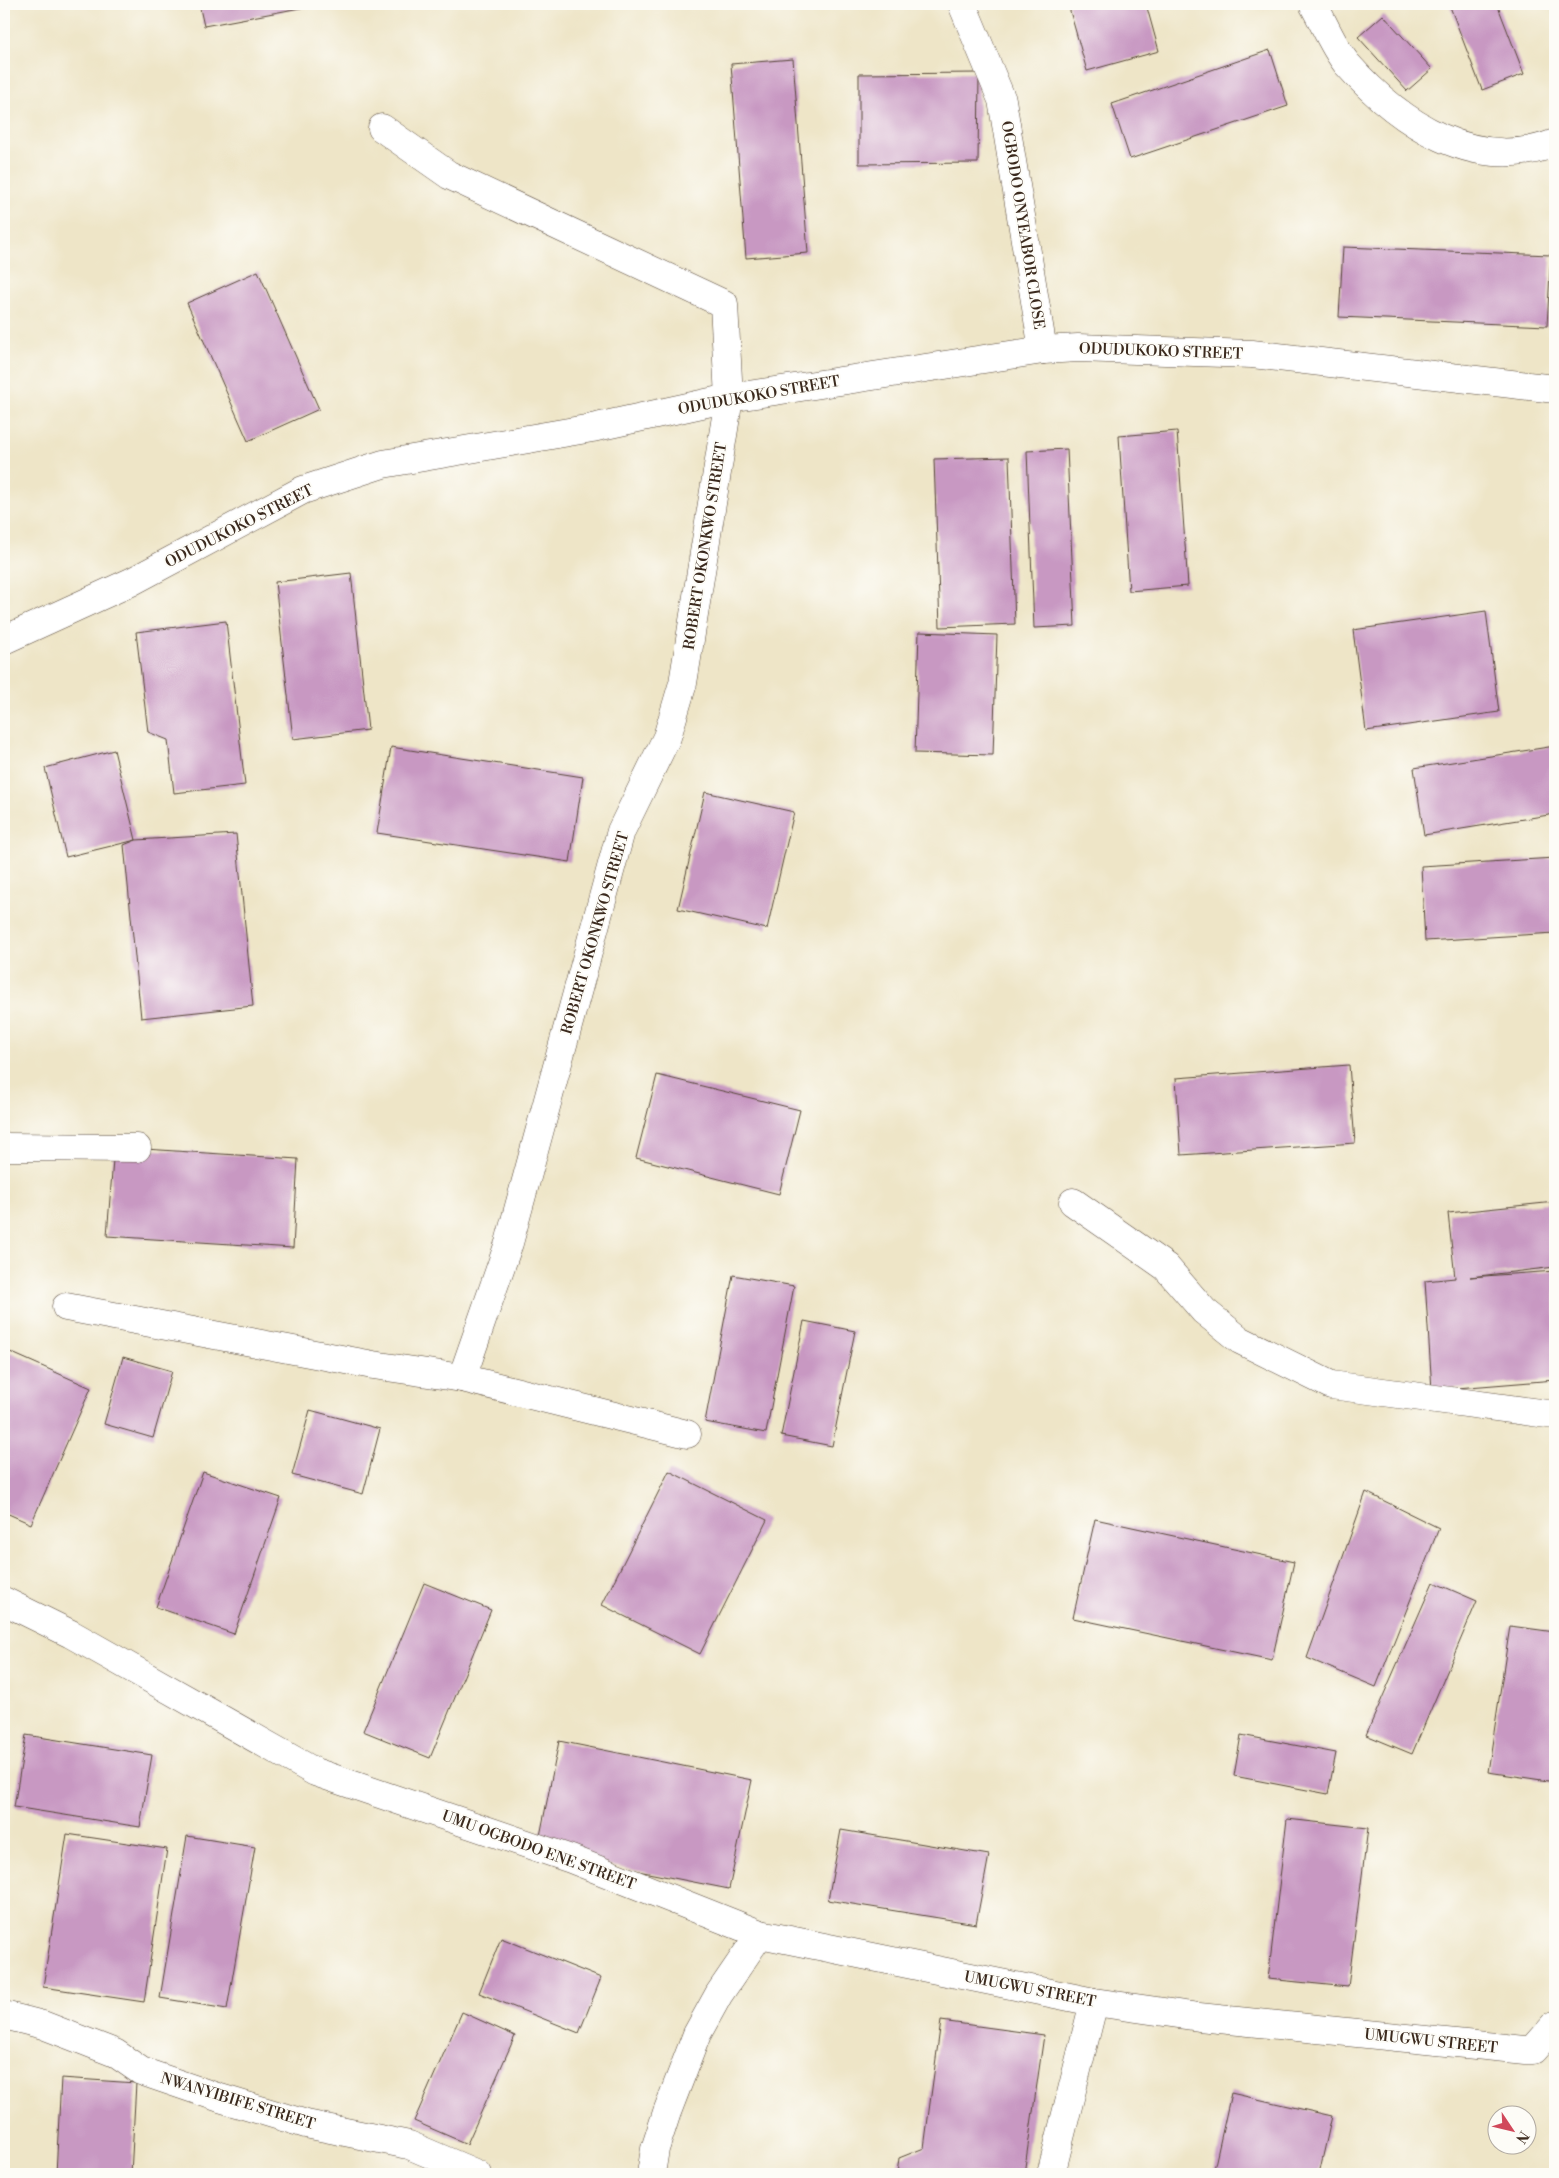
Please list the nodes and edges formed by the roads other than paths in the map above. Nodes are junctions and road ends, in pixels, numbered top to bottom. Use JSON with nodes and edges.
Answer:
{"nodes":[{"id":1,"x":962,"y":4,"type":"edge"},
{"id":2,"x":1314,"y":4,"type":"edge"},
{"id":3,"x":382,"y":128,"type":"dead end"},
{"id":4,"x":1554,"y":148,"type":"edge"},
{"id":5,"x":1043,"y":350,"type":"junction"},
{"id":6,"x":1555,"y":389,"type":"edge"},
{"id":7,"x":729,"y":398,"type":"junction"},
{"id":8,"x":4,"y":640,"type":"edge"},
{"id":9,"x":4,"y":1147,"type":"edge"},
{"id":10,"x":137,"y":1148,"type":"dead end"},
{"id":11,"x":1073,"y":1202,"type":"dead end"},
{"id":12,"x":66,"y":1307,"type":"dead end"},
{"id":13,"x":462,"y":1378,"type":"junction"},
{"id":14,"x":1555,"y":1415,"type":"edge"},
{"id":15,"x":687,"y":1434,"type":"dead end"},
{"id":16,"x":4,"y":1601,"type":"edge"},
{"id":17,"x":760,"y":1934,"type":"junction"},
{"id":18,"x":1094,"y":2002,"type":"junction"},
{"id":19,"x":4,"y":2016,"type":"edge"},
{"id":20,"x":1555,"y":2025,"type":"edge"},
{"id":21,"x":477,"y":2174,"type":"edge"},
{"id":22,"x":651,"y":2174,"type":"edge"},
{"id":23,"x":1051,"y":2174,"type":"edge"}],
"edges":[{"from":1,"to":5,"type":"street","name":"OGBODO ONYEABOR CLOSE"},
{"from":2,"to":4,"type":"street"},
{"from":3,"to":7,"type":"street","name":"ROBERT OKONKWO STREET"},
{"from":5,"to":6,"type":"street","name":"ODUDUKOKO STREET"},
{"from":5,"to":7,"type":"street","name":"ODUDUKOKO STREET"},
{"from":7,"to":8,"type":"street","name":"ODUDUKOKO STREET"},
{"from":7,"to":13,"type":"street","name":"ROBERT OKONKWO STREET"},
{"from":9,"to":10,"type":"street"},
{"from":11,"to":14,"type":"street"},
{"from":12,"to":13,"type":"street"},
{"from":13,"to":15,"type":"street"},
{"from":16,"to":17,"type":"street","name":"UMU OGBODO ENE STREET"},
{"from":17,"to":18,"type":"street","name":"UMUGWU STREET"},
{"from":17,"to":22,"type":"street"},
{"from":18,"to":20,"type":"street","name":"UMUGWU STREET"},
{"from":18,"to":23,"type":"street"},
{"from":19,"to":21,"type":"street","name":"NWANYIBIFE STREET"}]}
